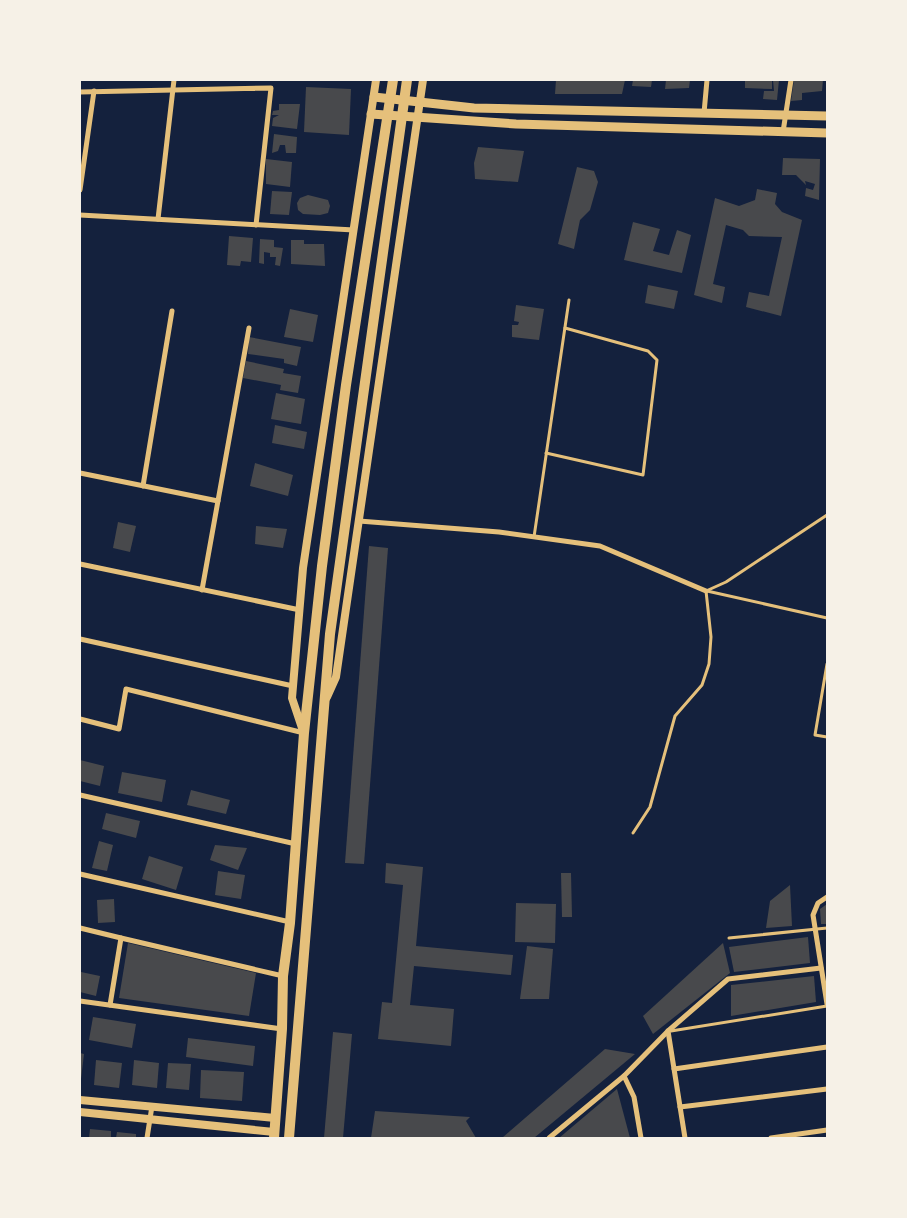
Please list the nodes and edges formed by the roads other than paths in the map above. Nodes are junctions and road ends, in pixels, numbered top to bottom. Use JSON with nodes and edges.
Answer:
{"nodes":[{"id":1,"x":174,"y":80,"type":"edge"},
{"id":2,"x":376,"y":80,"type":"edge"},
{"id":3,"x":393,"y":80,"type":"edge"},
{"id":4,"x":407,"y":80,"type":"edge"},
{"id":5,"x":423,"y":80,"type":"edge"},
{"id":6,"x":707,"y":80,"type":"edge"},
{"id":7,"x":791,"y":80,"type":"edge"},
{"id":8,"x":175,"y":90,"type":"junction"},
{"id":9,"x":94,"y":91,"type":"junction"},
{"id":10,"x":80,"y":92,"type":"edge"},
{"id":11,"x":374,"y":97,"type":"junction"},
{"id":12,"x":420,"y":102,"type":"junction"},
{"id":13,"x":704,"y":113,"type":"junction"},
{"id":14,"x":371,"y":114,"type":"junction"},
{"id":15,"x":787,"y":115,"type":"junction"},
{"id":16,"x":827,"y":116,"type":"edge"},
{"id":17,"x":417,"y":119,"type":"junction"},
{"id":18,"x":783,"y":132,"type":"junction"},
{"id":19,"x":827,"y":133,"type":"edge"},
{"id":20,"x":80,"y":190,"type":"edge"},
{"id":21,"x":80,"y":215,"type":"edge"},
{"id":22,"x":158,"y":220,"type":"junction"},
{"id":23,"x":256,"y":225,"type":"junction"},
{"id":24,"x":354,"y":230,"type":"junction"},
{"id":25,"x":569,"y":300,"type":"dead end"},
{"id":26,"x":172,"y":311,"type":"dead end"},
{"id":27,"x":249,"y":328,"type":"dead end"},
{"id":28,"x":565,"y":328,"type":"junction"},
{"id":29,"x":546,"y":453,"type":"junction"},
{"id":30,"x":80,"y":473,"type":"edge"},
{"id":31,"x":143,"y":486,"type":"junction"},
{"id":32,"x":218,"y":501,"type":"junction"},
{"id":33,"x":827,"y":515,"type":"edge"},
{"id":34,"x":359,"y":521,"type":"junction"},
{"id":35,"x":534,"y":537,"type":"junction"},
{"id":36,"x":80,"y":564,"type":"edge"},
{"id":37,"x":202,"y":590,"type":"junction"},
{"id":38,"x":706,"y":591,"type":"junction"},
{"id":39,"x":300,"y":610,"type":"junction"},
{"id":40,"x":827,"y":618,"type":"edge"},
{"id":41,"x":80,"y":639,"type":"edge"},
{"id":42,"x":827,"y":664,"type":"edge"},
{"id":43,"x":293,"y":686,"type":"junction"},
{"id":44,"x":323,"y":706,"type":"junction"},
{"id":45,"x":80,"y":719,"type":"edge"},
{"id":46,"x":304,"y":733,"type":"junction"},
{"id":47,"x":827,"y":737,"type":"edge"},
{"id":48,"x":80,"y":794,"type":"edge"},
{"id":49,"x":633,"y":833,"type":"dead end"},
{"id":50,"x":296,"y":844,"type":"junction"},
{"id":51,"x":80,"y":874,"type":"edge"},
{"id":52,"x":827,"y":897,"type":"edge"},
{"id":53,"x":290,"y":923,"type":"junction"},
{"id":54,"x":80,"y":928,"type":"edge"},
{"id":55,"x":827,"y":928,"type":"edge"},
{"id":56,"x":815,"y":929,"type":"junction"},
{"id":57,"x":120,"y":938,"type":"junction"},
{"id":58,"x":729,"y":938,"type":"dead end"},
{"id":59,"x":824,"y":967,"type":"edge"},
{"id":60,"x":283,"y":976,"type":"junction"},
{"id":61,"x":80,"y":1001,"type":"edge"},
{"id":62,"x":110,"y":1005,"type":"junction"},
{"id":63,"x":827,"y":1005,"type":"edge"},
{"id":64,"x":282,"y":1029,"type":"junction"},
{"id":65,"x":668,"y":1031,"type":"junction"},
{"id":66,"x":827,"y":1047,"type":"edge"},
{"id":67,"x":674,"y":1069,"type":"junction"},
{"id":68,"x":624,"y":1076,"type":"junction"},
{"id":69,"x":827,"y":1089,"type":"edge"},
{"id":70,"x":80,"y":1100,"type":"edge"},
{"id":71,"x":152,"y":1106,"type":"junction"},
{"id":72,"x":680,"y":1108,"type":"junction"},
{"id":73,"x":80,"y":1112,"type":"edge"},
{"id":74,"x":275,"y":1118,"type":"junction"},
{"id":75,"x":150,"y":1120,"type":"junction"},
{"id":76,"x":827,"y":1130,"type":"edge"},
{"id":77,"x":274,"y":1135,"type":"edge"},
{"id":78,"x":147,"y":1138,"type":"edge"},
{"id":79,"x":290,"y":1138,"type":"edge"},
{"id":80,"x":549,"y":1138,"type":"edge"},
{"id":81,"x":641,"y":1138,"type":"edge"},
{"id":82,"x":685,"y":1138,"type":"edge"},
{"id":83,"x":771,"y":1138,"type":"edge"}],
"edges":[{"from":1,"to":8,"type":"street"},
{"from":2,"to":11,"type":"street"},
{"from":3,"to":46,"type":"highway"},
{"from":4,"to":44,"type":"highway"},
{"from":5,"to":12,"type":"street"},
{"from":6,"to":13,"type":"street"},
{"from":7,"to":15,"type":"street"},
{"from":8,"to":9,"type":"street"},
{"from":8,"to":22,"type":"street"},
{"from":8,"to":23,"type":"street"},
{"from":9,"to":10,"type":"street"},
{"from":9,"to":20,"type":"street"},
{"from":11,"to":12,"type":"main road"},
{"from":11,"to":14,"type":"street"},
{"from":12,"to":13,"type":"main road"},
{"from":12,"to":17,"type":"street"},
{"from":13,"to":15,"type":"main road"},
{"from":14,"to":17,"type":"main road"},
{"from":14,"to":24,"type":"street"},
{"from":15,"to":16,"type":"main road"},
{"from":15,"to":18,"type":"street"},
{"from":17,"to":18,"type":"main road"},
{"from":17,"to":34,"type":"street"},
{"from":18,"to":19,"type":"main road"},
{"from":21,"to":22,"type":"street"},
{"from":22,"to":23,"type":"street"},
{"from":23,"to":24,"type":"street"},
{"from":24,"to":39,"type":"street"},
{"from":25,"to":28,"type":"lane"},
{"from":26,"to":31,"type":"street"},
{"from":27,"to":32,"type":"street"},
{"from":28,"to":29,"type":"lane"},
{"from":28,"to":29,"type":"lane"},
{"from":29,"to":35,"type":"lane"},
{"from":30,"to":31,"type":"street"},
{"from":31,"to":32,"type":"street"},
{"from":32,"to":37,"type":"street"},
{"from":33,"to":38,"type":"lane"},
{"from":34,"to":35,"type":"street"},
{"from":34,"to":44,"type":"street"},
{"from":35,"to":38,"type":"street"},
{"from":36,"to":37,"type":"street"},
{"from":37,"to":39,"type":"street"},
{"from":38,"to":40,"type":"lane"},
{"from":38,"to":49,"type":"lane"},
{"from":39,"to":43,"type":"street"},
{"from":41,"to":43,"type":"street"},
{"from":42,"to":47,"type":"lane"},
{"from":43,"to":46,"type":"street"},
{"from":44,"to":79,"type":"highway"},
{"from":45,"to":46,"type":"street"},
{"from":46,"to":50,"type":"highway"},
{"from":48,"to":50,"type":"street"},
{"from":50,"to":53,"type":"highway"},
{"from":51,"to":53,"type":"street"},
{"from":52,"to":56,"type":"street"},
{"from":53,"to":60,"type":"highway"},
{"from":54,"to":57,"type":"street"},
{"from":55,"to":56,"type":"lane"},
{"from":56,"to":58,"type":"lane"},
{"from":56,"to":59,"type":"street"},
{"from":57,"to":60,"type":"street"},
{"from":57,"to":62,"type":"street"},
{"from":59,"to":63,"type":"street"},
{"from":59,"to":65,"type":"street"},
{"from":60,"to":64,"type":"highway"},
{"from":61,"to":62,"type":"street"},
{"from":62,"to":64,"type":"street"},
{"from":63,"to":65,"type":"lane"},
{"from":64,"to":74,"type":"highway"},
{"from":65,"to":67,"type":"street"},
{"from":65,"to":68,"type":"street"},
{"from":66,"to":67,"type":"street"},
{"from":67,"to":72,"type":"street"},
{"from":68,"to":80,"type":"street"},
{"from":68,"to":81,"type":"street"},
{"from":69,"to":72,"type":"street"},
{"from":70,"to":71,"type":"street"},
{"from":71,"to":74,"type":"street"},
{"from":71,"to":75,"type":"street"},
{"from":72,"to":82,"type":"street"},
{"from":73,"to":75,"type":"street"},
{"from":74,"to":77,"type":"highway"},
{"from":75,"to":77,"type":"street"},
{"from":75,"to":78,"type":"street"},
{"from":76,"to":83,"type":"street"}]}
